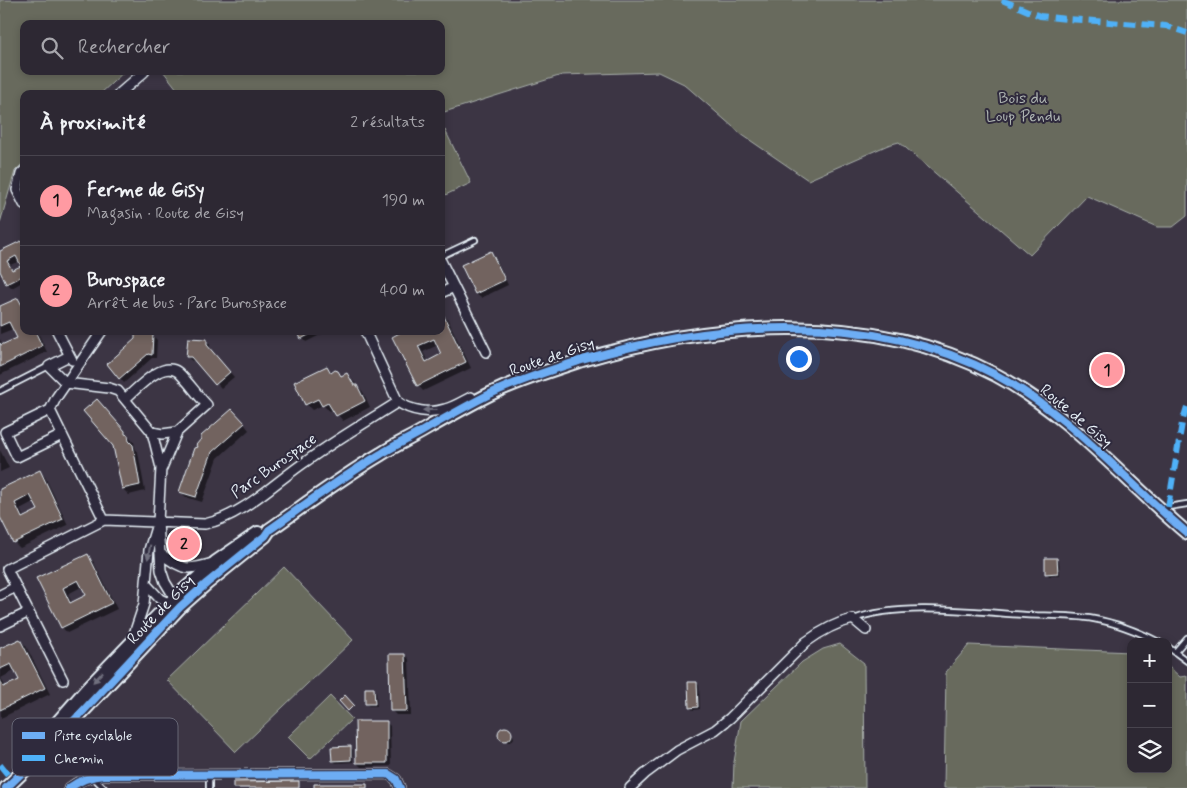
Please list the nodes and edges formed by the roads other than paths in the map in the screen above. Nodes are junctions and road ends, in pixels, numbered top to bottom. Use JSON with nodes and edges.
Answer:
{"nodes":[{"id":1,"x":141,"y":75,"type":"edge"},
{"id":2,"x":124,"y":90,"type":"edge"},
{"id":3,"x":20,"y":178,"type":"edge"},
{"id":4,"x":20,"y":196,"type":"edge"},
{"id":5,"x":475,"y":240,"type":"dead end"},
{"id":6,"x":445,"y":254,"type":"edge"},
{"id":7,"x":445,"y":269,"type":"edge"},
{"id":8,"x":454,"y":287,"type":"junction"},
{"id":9,"x":445,"y":292,"type":"edge"},
{"id":10,"x":59,"y":335,"type":"edge"},
{"id":11,"x":96,"y":335,"type":"edge"},
{"id":12,"x":367,"y":335,"type":"edge"},
{"id":13,"x":486,"y":352,"type":"dead end"},
{"id":14,"x":69,"y":356,"type":"junction"},
{"id":15,"x":49,"y":366,"type":"junction"},
{"id":16,"x":77,"y":367,"type":"junction"},
{"id":17,"x":526,"y":379,"type":"junction"},
{"id":18,"x":66,"y":383,"type":"junction"},
{"id":19,"x":0,"y":391,"type":"edge"},
{"id":20,"x":126,"y":399,"type":"junction"},
{"id":21,"x":398,"y":402,"type":"junction"},
{"id":22,"x":50,"y":410,"type":"junction"},
{"id":23,"x":152,"y":432,"type":"junction"},
{"id":24,"x":176,"y":432,"type":"junction"},
{"id":25,"x":62,"y":435,"type":"junction"},
{"id":26,"x":162,"y":468,"type":"junction"},
{"id":27,"x":1187,"y":504,"type":"edge"},
{"id":28,"x":1166,"y":510,"type":"junction"},
{"id":29,"x":104,"y":520,"type":"junction"},
{"id":30,"x":158,"y":522,"type":"junction"},
{"id":31,"x":269,"y":530,"type":"junction"},
{"id":32,"x":1187,"y":533,"type":"edge"},
{"id":33,"x":161,"y":554,"type":"junction"},
{"id":34,"x":216,"y":562,"type":"junction"},
{"id":35,"x":4,"y":571,"type":"edge"},
{"id":36,"x":146,"y":584,"type":"junction"},
{"id":37,"x":16,"y":587,"type":"junction"},
{"id":38,"x":0,"y":595,"type":"edge"},
{"id":39,"x":174,"y":603,"type":"junction"},
{"id":40,"x":29,"y":612,"type":"junction"},
{"id":41,"x":853,"y":619,"type":"junction"},
{"id":42,"x":0,"y":626,"type":"edge"},
{"id":43,"x":866,"y":630,"type":"dead end"},
{"id":44,"x":1151,"y":638,"type":"edge"},
{"id":45,"x":1187,"y":638,"type":"edge"},
{"id":46,"x":131,"y":641,"type":"junction"},
{"id":47,"x":1172,"y":650,"type":"edge"},
{"id":48,"x":1175,"y":652,"type":"junction"},
{"id":49,"x":1187,"y":660,"type":"edge"},
{"id":50,"x":63,"y":680,"type":"dead end"},
{"id":51,"x":62,"y":718,"type":"edge"},
{"id":52,"x":75,"y":718,"type":"edge"},
{"id":53,"x":178,"y":775,"type":"edge"},
{"id":54,"x":210,"y":775,"type":"junction"},
{"id":55,"x":17,"y":776,"type":"edge"},
{"id":56,"x":92,"y":776,"type":"joint"},
{"id":57,"x":6,"y":788,"type":"edge"},
{"id":58,"x":69,"y":788,"type":"edge"},
{"id":59,"x":104,"y":788,"type":"edge"},
{"id":60,"x":210,"y":788,"type":"edge"},
{"id":61,"x":400,"y":788,"type":"edge"},
{"id":62,"x":630,"y":788,"type":"edge"}],
"edges":[{"from":1,"to":2,"type":"street"},
{"from":3,"to":4,"type":"street"},
{"from":5,"to":6,"type":"lane"},
{"from":7,"to":8,"type":"street"},
{"from":8,"to":9,"type":"street"},
{"from":8,"to":13,"type":"street"},
{"from":10,"to":14,"type":"street"},
{"from":11,"to":16,"type":"street"},
{"from":12,"to":21,"type":"street"},
{"from":14,"to":15,"type":"street"},
{"from":14,"to":16,"type":"street"},
{"from":15,"to":18,"type":"street"},
{"from":15,"to":19,"type":"lane"},
{"from":16,"to":18,"type":"street"},
{"from":17,"to":21,"type":"street","one_way":true},
{"from":17,"to":28,"type":"street","name":"Route de Gisy"},
{"from":17,"to":31,"type":"street","name":"Route de Gisy"},
{"from":18,"to":20,"type":"street"},
{"from":18,"to":22,"type":"street"},
{"from":20,"to":23,"type":"street"},
{"from":20,"to":24,"type":"street"},
{"from":21,"to":30,"type":"street","name":"Parc Burospace"},
{"from":22,"to":25,"type":"street"},
{"from":22,"to":25,"type":"street"},
{"from":23,"to":24,"type":"street"},
{"from":23,"to":26,"type":"street"},
{"from":24,"to":26,"type":"street"},
{"from":25,"to":29,"type":"street"},
{"from":26,"to":30,"type":"street"},
{"from":27,"to":28,"type":"lane"},
{"from":28,"to":32,"type":"street","name":"Route de Gisy"},
{"from":29,"to":30,"type":"street","name":"Parc Burospace"},
{"from":29,"to":35,"type":"street","name":"Parc Burospace"},
{"from":30,"to":33,"type":"street"},
{"from":30,"to":36,"type":"street","one_way":true},
{"from":31,"to":34,"type":"street","name":"Route de Gisy"},
{"from":31,"to":39,"type":"street","name":"Route de Gisy"},
{"from":33,"to":34,"type":"street"},
{"from":33,"to":39,"type":"street"},
{"from":34,"to":39,"type":"street","name":"Route de Gisy"},
{"from":35,"to":37,"type":"street","name":"Parc Burospace"},
{"from":36,"to":39,"type":"street"},
{"from":36,"to":46,"type":"street"},
{"from":37,"to":38,"type":"street"},
{"from":37,"to":40,"type":"street","name":"Parc Burospace"},
{"from":39,"to":46,"type":"street","name":"Route de Gisy"},
{"from":39,"to":52,"type":"street","name":"Route de Gisy"},
{"from":40,"to":42,"type":"street"},
{"from":40,"to":50,"type":"street","name":"Parc Burospace"},
{"from":41,"to":43,"type":"street"},
{"from":41,"to":44,"type":"lane"},
{"from":41,"to":62,"type":"street"},
{"from":45,"to":48,"type":"lane"},
{"from":46,"to":51,"type":"street","name":"Route de Gisy","one_way":true},
{"from":47,"to":48,"type":"lane"},
{"from":48,"to":49,"type":"lane"},
{"from":53,"to":54,"type":"street"},
{"from":54,"to":60,"type":"lane"},
{"from":54,"to":61,"type":"street"},
{"from":55,"to":57,"type":"street","name":"Route de Gisy"},
{"from":56,"to":58,"type":"street"},
{"from":56,"to":59,"type":"lane"}]}
